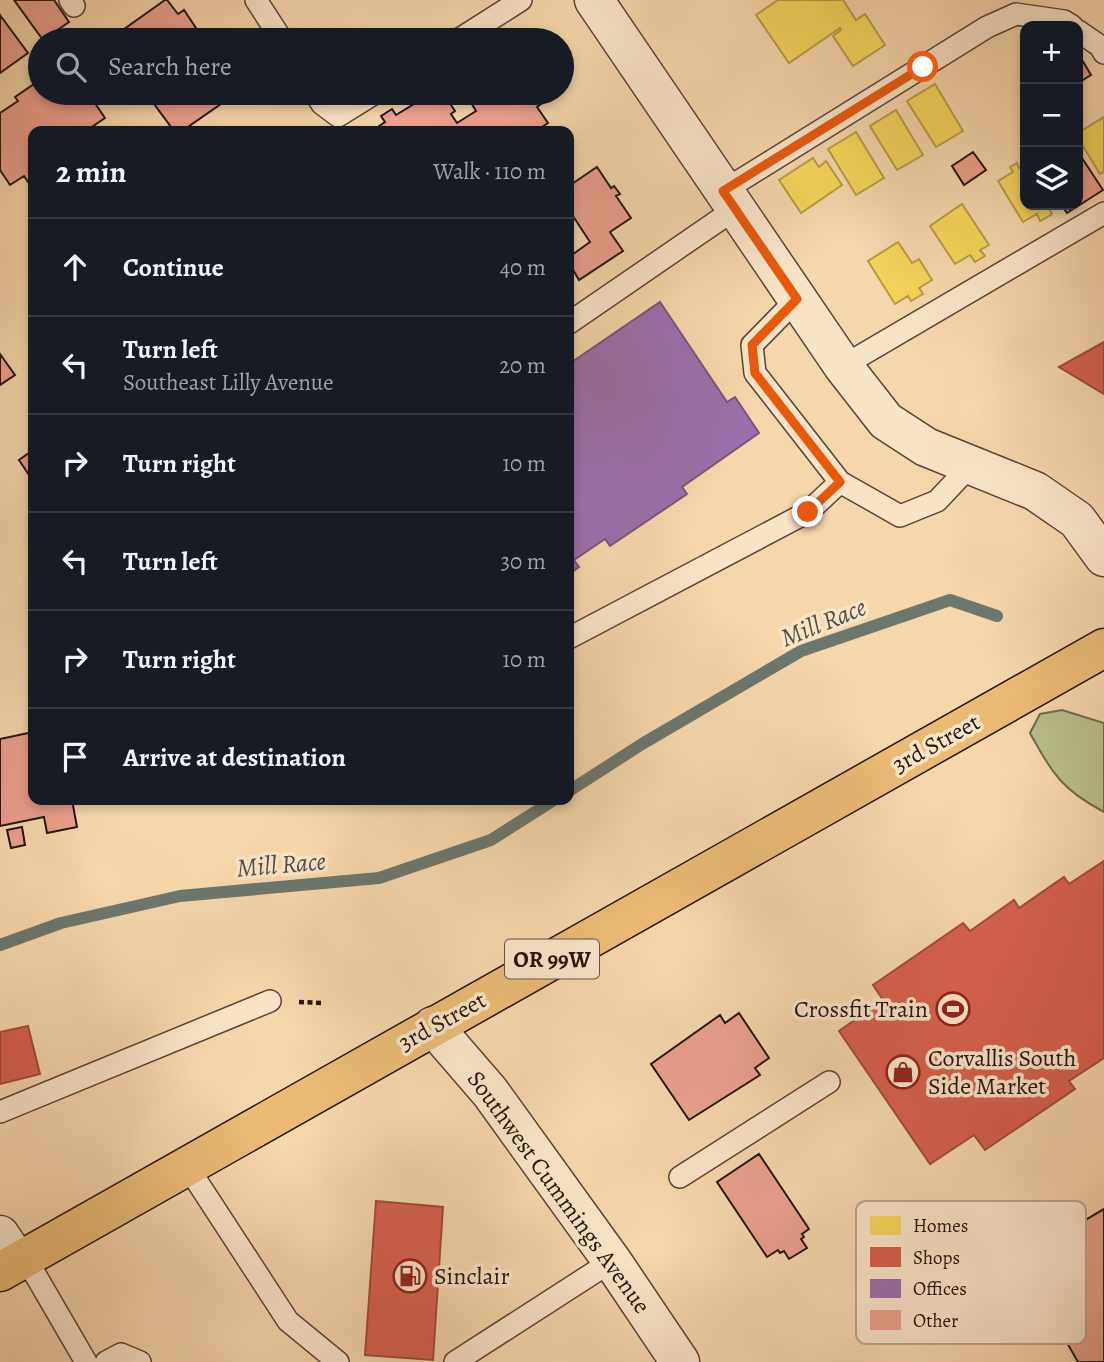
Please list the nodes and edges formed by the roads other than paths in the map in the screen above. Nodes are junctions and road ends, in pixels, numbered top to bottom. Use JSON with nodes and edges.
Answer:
{"nodes":[{"id":1,"x":256,"y":0,"type":"edge"},
{"id":2,"x":521,"y":0,"type":"edge"},
{"id":3,"x":594,"y":0,"type":"edge"},
{"id":4,"x":1064,"y":21,"type":"edge"},
{"id":5,"x":274,"y":28,"type":"edge"},
{"id":6,"x":477,"y":28,"type":"edge"},
{"id":7,"x":1083,"y":34,"type":"edge"},
{"id":8,"x":1104,"y":52,"type":"edge"},
{"id":9,"x":323,"y":105,"type":"edge"},
{"id":10,"x":355,"y":105,"type":"edge"},
{"id":11,"x":729,"y":200,"type":"junction"},
{"id":12,"x":1104,"y":213,"type":"edge"},
{"id":13,"x":797,"y":299,"type":"junction"},
{"id":14,"x":574,"y":319,"type":"edge"},
{"id":15,"x":843,"y":366,"type":"junction"},
{"id":16,"x":971,"y":466,"type":"junction"},
{"id":17,"x":840,"y":482,"type":"junction"},
{"id":18,"x":1104,"y":557,"type":"edge"},
{"id":19,"x":574,"y":635,"type":"edge"},
{"id":20,"x":1104,"y":648,"type":"edge"},
{"id":21,"x":270,"y":1001,"type":"dead end"},
{"id":22,"x":433,"y":1026,"type":"junction"},
{"id":23,"x":829,"y":1082,"type":"dead end"},
{"id":24,"x":0,"y":1112,"type":"edge"},
{"id":25,"x":187,"y":1166,"type":"junction"},
{"id":26,"x":680,"y":1177,"type":"dead end"},
{"id":27,"x":11,"y":1256,"type":"edge"},
{"id":28,"x":612,"y":1261,"type":"junction"},
{"id":29,"x":86,"y":1362,"type":"edge"},
{"id":30,"x":106,"y":1362,"type":"edge"},
{"id":31,"x":140,"y":1362,"type":"edge"},
{"id":32,"x":338,"y":1362,"type":"edge"},
{"id":33,"x":455,"y":1362,"type":"edge"},
{"id":34,"x":680,"y":1362,"type":"edge"}],
"edges":[{"from":1,"to":5,"type":"lane"},
{"from":2,"to":6,"type":"lane"},
{"from":3,"to":11,"type":"street"},
{"from":4,"to":11,"type":"lane"},
{"from":7,"to":8,"type":"lane"},
{"from":9,"to":10,"type":"lane"},
{"from":11,"to":13,"type":"street"},
{"from":11,"to":14,"type":"lane"},
{"from":12,"to":15,"type":"lane"},
{"from":13,"to":15,"type":"street"},
{"from":13,"to":17,"type":"lane"},
{"from":15,"to":16,"type":"street"},
{"from":16,"to":17,"type":"lane"},
{"from":16,"to":18,"type":"street"},
{"from":17,"to":19,"type":"lane"},
{"from":20,"to":22,"type":"highway","name":"3rd Street","number":"OR 99W"},
{"from":21,"to":24,"type":"lane"},
{"from":22,"to":25,"type":"highway","name":"3rd Street","number":"OR 99W"},
{"from":22,"to":28,"type":"street","name":"Southwest Cummings Avenue"},
{"from":23,"to":26,"type":"lane"},
{"from":25,"to":27,"type":"highway","name":"3rd Street","number":"OR 99W"},
{"from":25,"to":32,"type":"lane"},
{"from":27,"to":29,"type":"lane"},
{"from":28,"to":33,"type":"lane"},
{"from":28,"to":34,"type":"street","name":"Southwest Cummings Avenue"},
{"from":30,"to":31,"type":"lane"}]}
